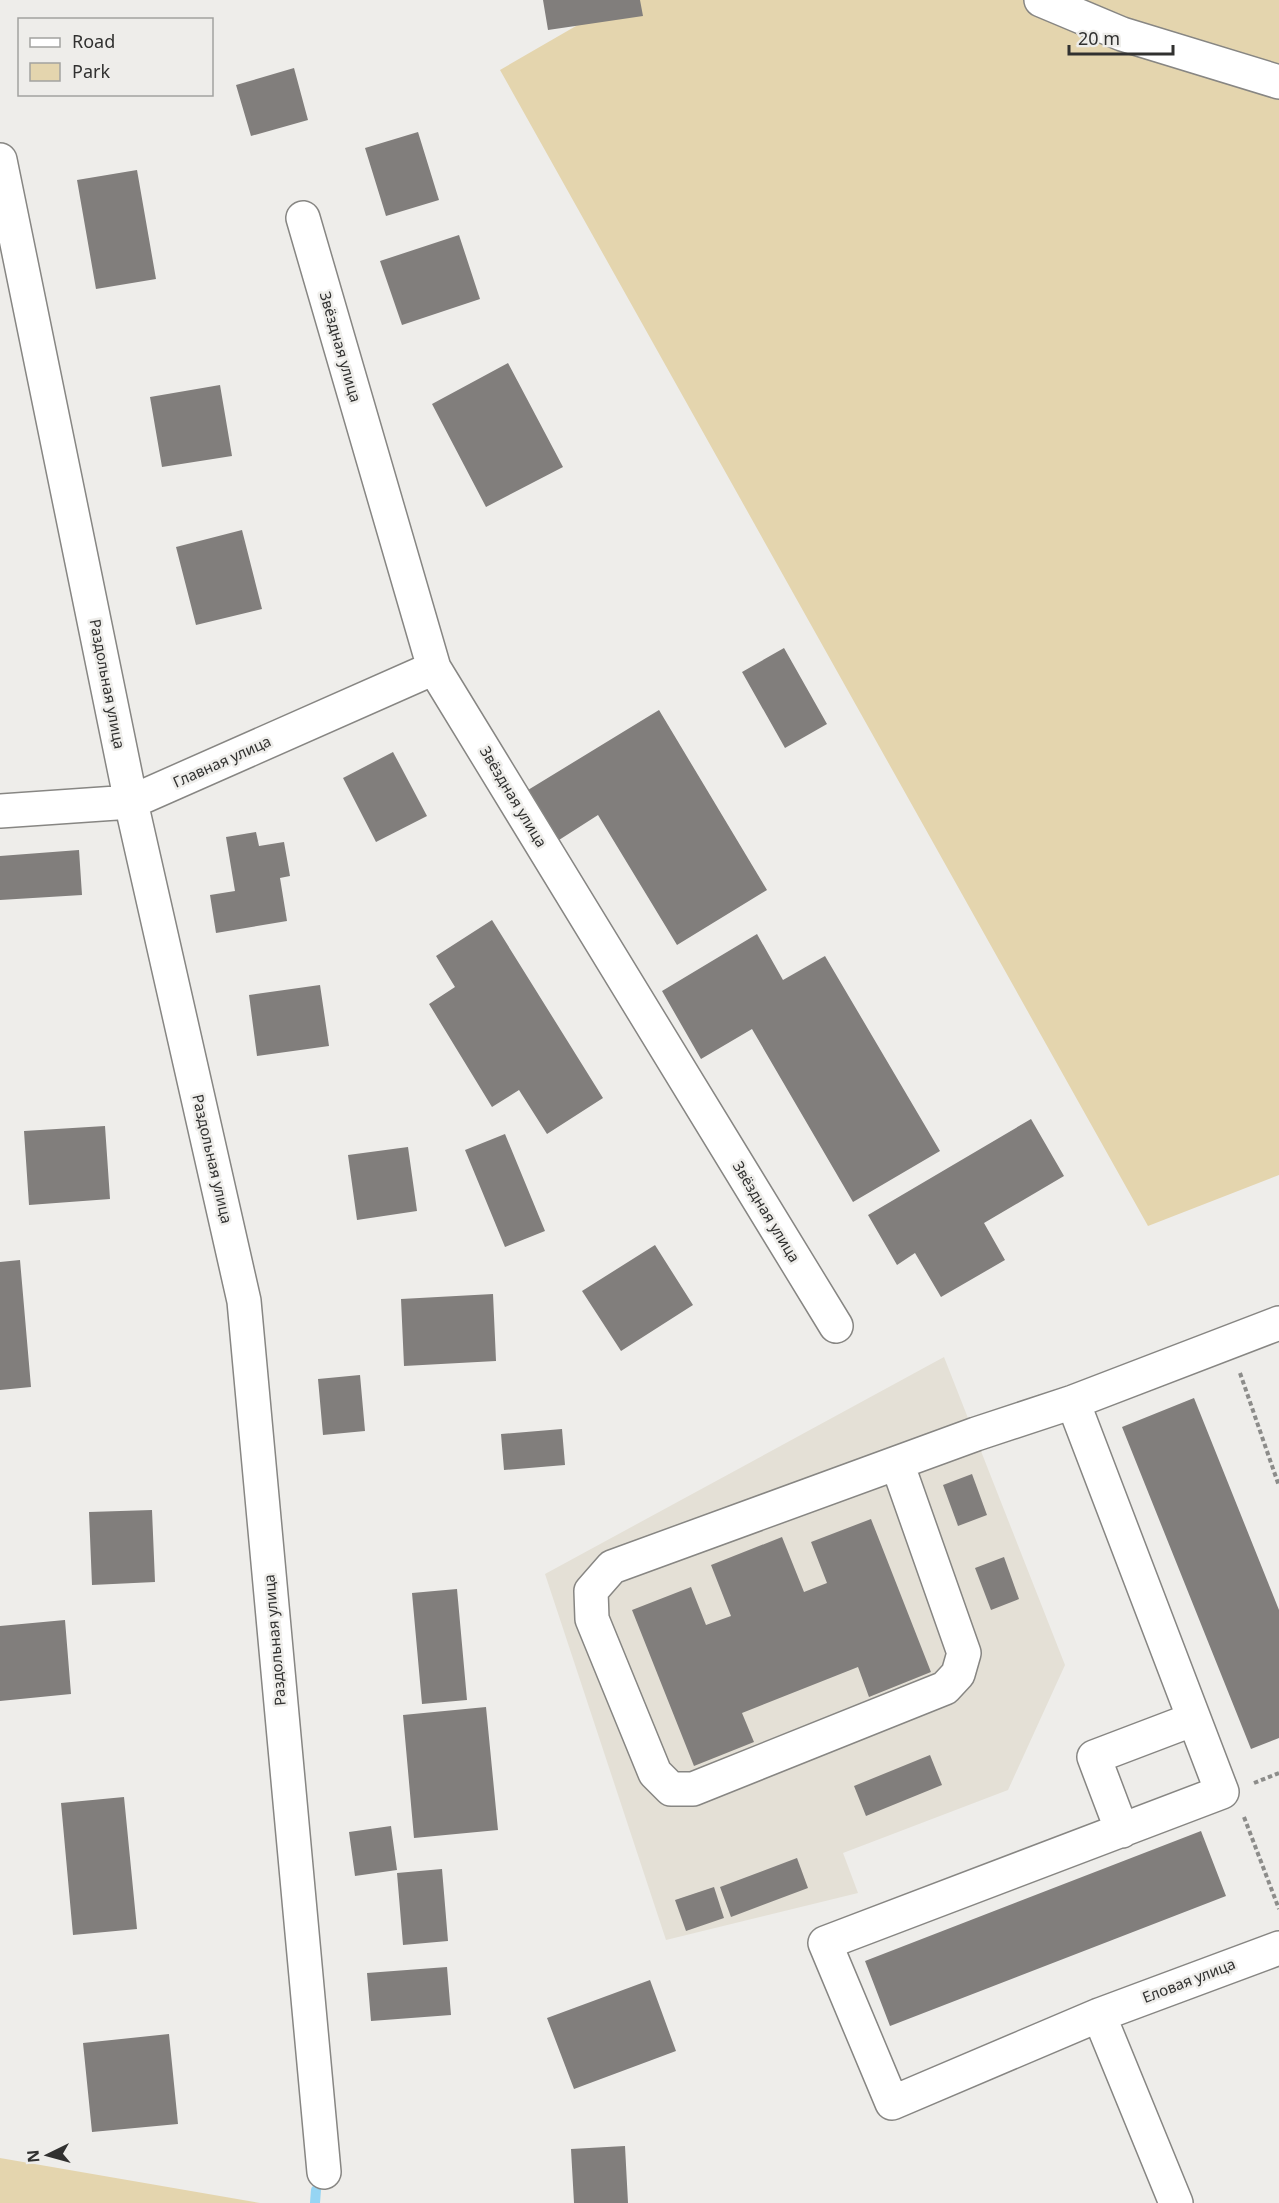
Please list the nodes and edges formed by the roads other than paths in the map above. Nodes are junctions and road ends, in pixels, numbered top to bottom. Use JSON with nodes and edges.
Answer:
{"nodes":[{"id":1,"x":1041,"y":0,"type":"edge"},
{"id":2,"x":1279,"y":82,"type":"edge"},
{"id":3,"x":0,"y":160,"type":"edge"},
{"id":4,"x":303,"y":218,"type":"dead end"},
{"id":5,"x":434,"y":668,"type":"junction"},
{"id":6,"x":131,"y":802,"type":"junction"},
{"id":7,"x":0,"y":811,"type":"edge"},
{"id":8,"x":1279,"y":1323,"type":"edge"},
{"id":9,"x":836,"y":1326,"type":"dead end"},
{"id":10,"x":1073,"y":1402,"type":"junction"},
{"id":11,"x":897,"y":1463,"type":"junction"},
{"id":12,"x":1194,"y":1719,"type":"junction"},
{"id":13,"x":1122,"y":1831,"type":"junction"},
{"id":14,"x":1279,"y":1948,"type":"edge"},
{"id":15,"x":1100,"y":2015,"type":"junction"},
{"id":16,"x":324,"y":2172,"type":"dead end"},
{"id":17,"x":1174,"y":2202,"type":"edge"}],
"edges":[{"from":1,"to":2,"type":"street"},
{"from":3,"to":6,"type":"street","name":"Раздольная улица"},
{"from":4,"to":5,"type":"street","name":"Звёздная улица"},
{"from":5,"to":6,"type":"street","name":"Главная улица"},
{"from":5,"to":9,"type":"street","name":"Звёздная улица"},
{"from":6,"to":7,"type":"street","name":"Главная улица"},
{"from":6,"to":16,"type":"street","name":"Раздольная улица"},
{"from":8,"to":10,"type":"street"},
{"from":10,"to":11,"type":"street"},
{"from":10,"to":12,"type":"street"},
{"from":11,"to":11,"type":"street"},
{"from":12,"to":13,"type":"street"},
{"from":12,"to":13,"type":"street"},
{"from":13,"to":15,"type":"street","name":"Еловая улица"},
{"from":14,"to":15,"type":"street","name":"Еловая улица"},
{"from":15,"to":17,"type":"street"}]}
